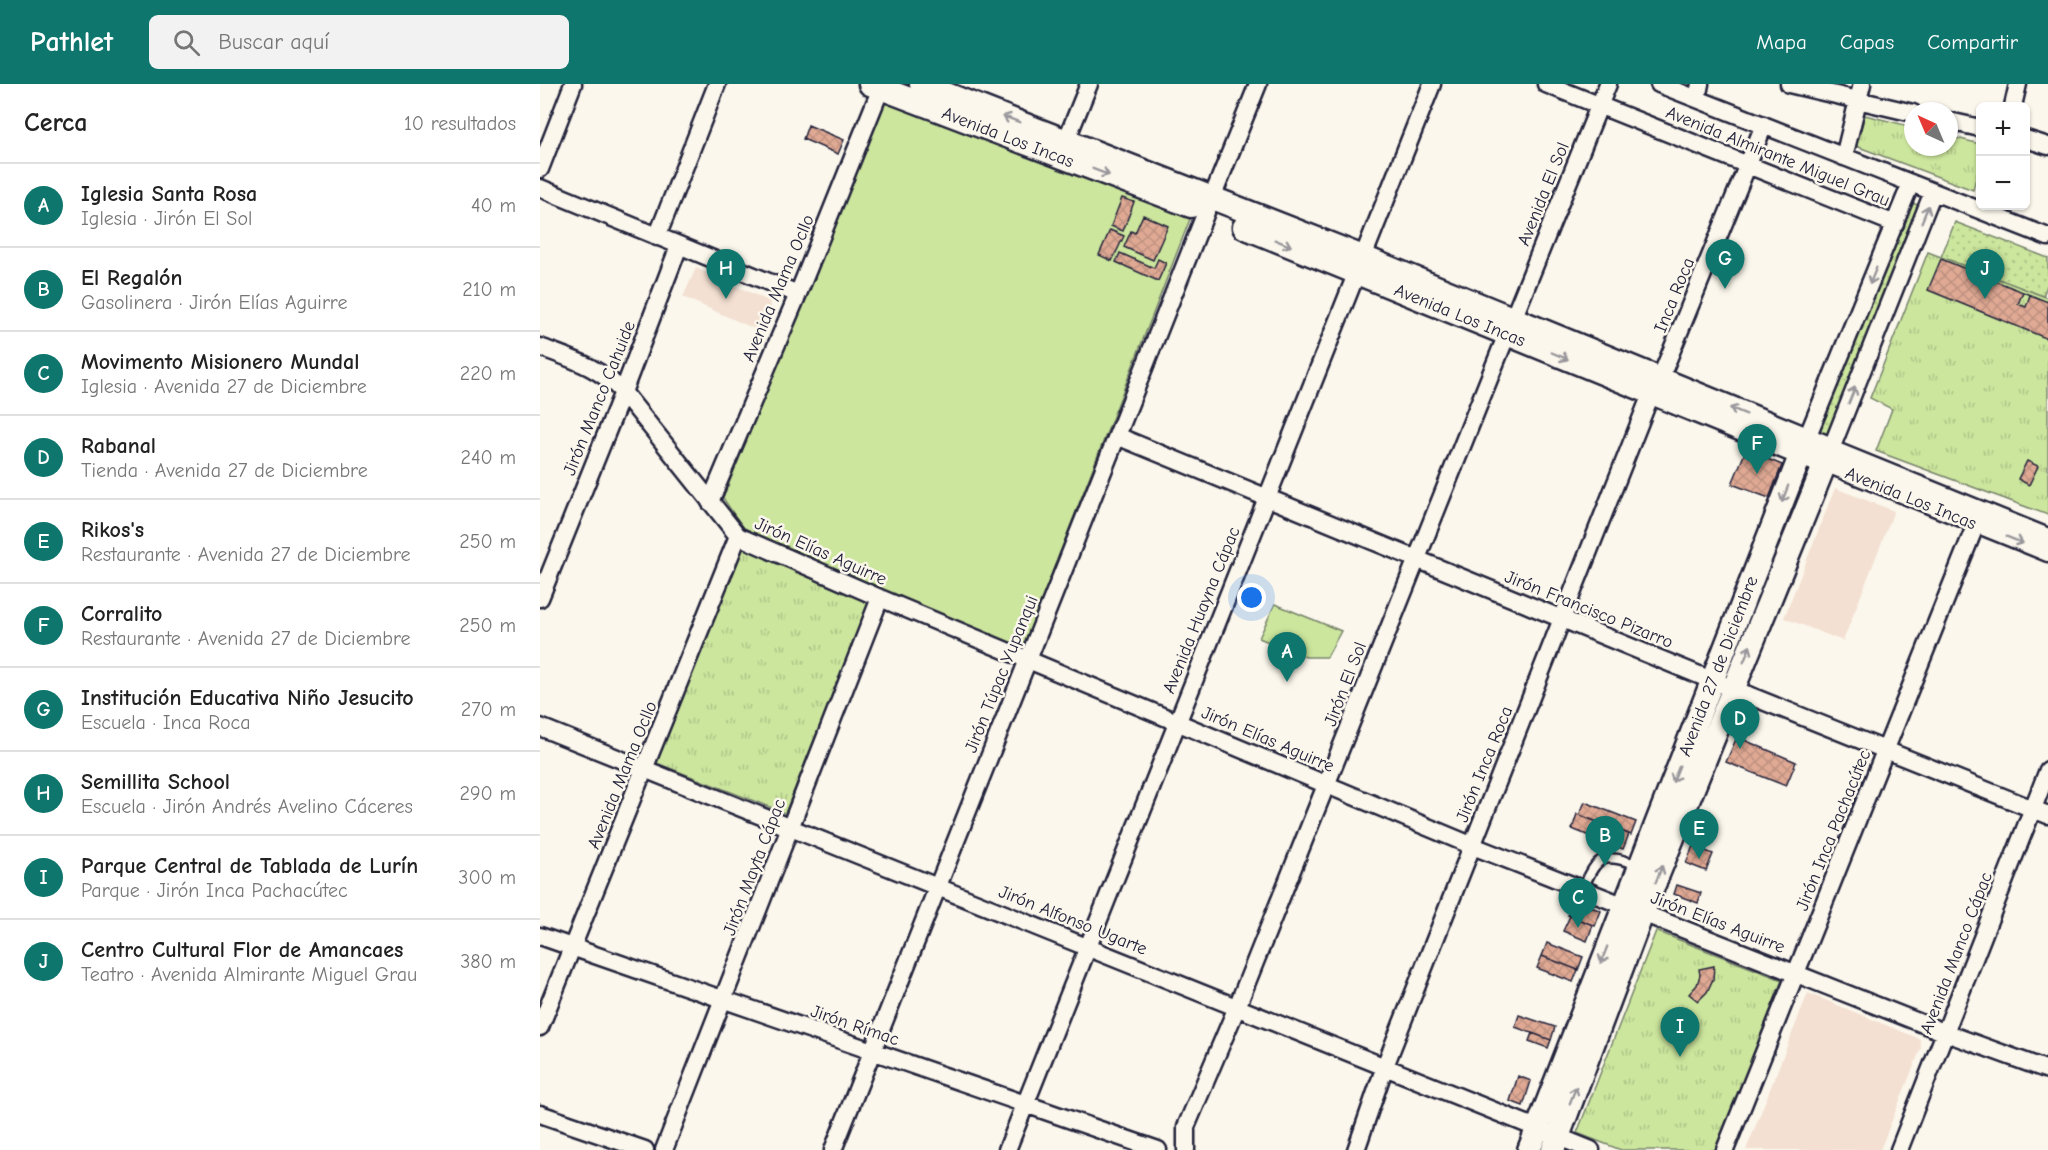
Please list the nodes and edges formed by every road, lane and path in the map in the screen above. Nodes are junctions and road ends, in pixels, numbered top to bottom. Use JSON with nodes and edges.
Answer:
{"nodes":[{"id":1,"x":573,"y":84,"type":"edge"},
{"id":2,"x":717,"y":84,"type":"edge"},
{"id":3,"x":921,"y":84,"type":"edge"},
{"id":4,"x":1089,"y":84,"type":"edge"},
{"id":5,"x":1258,"y":84,"type":"edge"},
{"id":6,"x":1432,"y":84,"type":"edge"},
{"id":7,"x":1546,"y":84,"type":"edge"},
{"id":8,"x":1608,"y":84,"type":"edge"},
{"id":9,"x":1659,"y":84,"type":"edge"},
{"id":10,"x":1788,"y":84,"type":"edge"},
{"id":11,"x":1862,"y":84,"type":"edge"},
{"id":12,"x":2018,"y":84,"type":"edge"},
{"id":13,"x":875,"y":86,"type":"edge"},
{"id":14,"x":958,"y":91,"type":"edge"},
{"id":15,"x":1699,"y":92,"type":"edge"},
{"id":16,"x":1857,"y":101,"type":"junction"},
{"id":17,"x":2014,"y":102,"type":"edge"},
{"id":18,"x":1600,"y":105,"type":"junction"},
{"id":19,"x":1904,"y":111,"type":"edge"},
{"id":20,"x":1958,"y":123,"type":"edge"},
{"id":21,"x":1764,"y":125,"type":"junction"},
{"id":22,"x":1976,"y":127,"type":"edge"},
{"id":23,"x":1066,"y":141,"type":"junction"},
{"id":24,"x":2030,"y":141,"type":"edge"},
{"id":25,"x":2048,"y":146,"type":"edge"},
{"id":26,"x":1844,"y":157,"type":"junction"},
{"id":27,"x":1748,"y":165,"type":"junction"},
{"id":28,"x":540,"y":169,"type":"edge"},
{"id":29,"x":1911,"y":183,"type":"junction"},
{"id":30,"x":540,"y":189,"type":"edge"},
{"id":31,"x":1934,"y":192,"type":"junction"},
{"id":32,"x":1209,"y":205,"type":"junction"},
{"id":33,"x":1976,"y":206,"type":"edge"},
{"id":34,"x":1988,"y":210,"type":"edge"},
{"id":35,"x":1894,"y":224,"type":"junction"},
{"id":36,"x":657,"y":237,"type":"junction"},
{"id":37,"x":2048,"y":237,"type":"edge"},
{"id":38,"x":679,"y":246,"type":"junction"},
{"id":39,"x":1360,"y":265,"type":"junction"},
{"id":40,"x":798,"y":294,"type":"junction"},
{"id":41,"x":1510,"y":327,"type":"junction"},
{"id":42,"x":540,"y":347,"type":"edge"},
{"id":43,"x":1656,"y":387,"type":"junction"},
{"id":44,"x":623,"y":392,"type":"junction"},
{"id":45,"x":1117,"y":436,"type":"junction"},
{"id":46,"x":1804,"y":447,"type":"junction"},
{"id":47,"x":1828,"y":456,"type":"junction"},
{"id":48,"x":1267,"y":498,"type":"junction"},
{"id":49,"x":710,"y":502,"type":"junction"},
{"id":50,"x":1976,"y":524,"type":"junction"},
{"id":51,"x":738,"y":536,"type":"junction"},
{"id":52,"x":2048,"y":537,"type":"edge"},
{"id":53,"x":2048,"y":553,"type":"edge"},
{"id":54,"x":1415,"y":558,"type":"junction"},
{"id":55,"x":540,"y":598,"type":"edge"},
{"id":56,"x":880,"y":598,"type":"junction"},
{"id":57,"x":1562,"y":619,"type":"junction"},
{"id":58,"x":1028,"y":660,"type":"junction"},
{"id":59,"x":1723,"y":685,"type":"junction"},
{"id":60,"x":1178,"y":722,"type":"junction"},
{"id":61,"x":540,"y":727,"type":"edge"},
{"id":62,"x":1886,"y":750,"type":"junction"},
{"id":63,"x":645,"y":769,"type":"junction"},
{"id":64,"x":2048,"y":770,"type":"edge"},
{"id":65,"x":1326,"y":785,"type":"junction"},
{"id":66,"x":2041,"y":812,"type":"edge"},
{"id":67,"x":790,"y":828,"type":"junction"},
{"id":68,"x":1473,"y":846,"type":"junction"},
{"id":69,"x":1639,"y":865,"type":"junction"},
{"id":70,"x":938,"y":887,"type":"junction"},
{"id":71,"x":1582,"y":890,"type":"junction"},
{"id":72,"x":1633,"y":910,"type":"junction"},
{"id":73,"x":540,"y":936,"type":"edge"},
{"id":74,"x":1088,"y":947,"type":"junction"},
{"id":75,"x":573,"y":948,"type":"junction"},
{"id":76,"x":1796,"y":974,"type":"junction"},
{"id":77,"x":723,"y":1000,"type":"junction"},
{"id":78,"x":1237,"y":1007,"type":"junction"},
{"id":79,"x":540,"y":1027,"type":"edge"},
{"id":80,"x":1946,"y":1033,"type":"junction"},
{"id":81,"x":872,"y":1051,"type":"junction"},
{"id":82,"x":1385,"y":1066,"type":"junction"},
{"id":83,"x":2048,"y":1070,"type":"edge"},
{"id":84,"x":1025,"y":1104,"type":"junction"},
{"id":85,"x":540,"y":1114,"type":"edge"},
{"id":86,"x":1536,"y":1128,"type":"junction"},
{"id":87,"x":1555,"y":1143,"type":"edge"},
{"id":88,"x":645,"y":1150,"type":"edge"},
{"id":89,"x":664,"y":1150,"type":"edge"},
{"id":90,"x":833,"y":1150,"type":"edge"},
{"id":91,"x":1007,"y":1150,"type":"edge"},
{"id":92,"x":1158,"y":1150,"type":"edge"},
{"id":93,"x":1186,"y":1150,"type":"edge"},
{"id":94,"x":1356,"y":1150,"type":"edge"},
{"id":95,"x":1529,"y":1150,"type":"edge"},
{"id":96,"x":1591,"y":1150,"type":"edge"},
{"id":97,"x":1725,"y":1150,"type":"edge"},
{"id":98,"x":1899,"y":1150,"type":"edge"}],
"edges":[{"from":1,"to":28,"type":"street"},
{"from":2,"to":36,"type":"street"},
{"from":3,"to":14,"type":"street","name":"Avenida Los Incas"},
{"from":4,"to":23,"type":"street"},
{"from":5,"to":32,"type":"street","name":"Jirón Túpac Yupanqui"},
{"from":6,"to":39,"type":"street","name":"Avenida Huayna Cápac"},
{"from":7,"to":18,"type":"street","name":"Avenida Almirante Miguel Grau"},
{"from":8,"to":18,"type":"street","name":"Avenida El Sol"},
{"from":9,"to":15,"type":"street","name":"Avenida Almirante Miguel Grau"},
{"from":10,"to":16,"type":"street"},
{"from":11,"to":16,"type":"street"},
{"from":12,"to":17,"type":"street"},
{"from":13,"to":32,"type":"street","name":"Avenida Los Incas","one_way":true},
{"from":13,"to":40,"type":"street","name":"Avenida Mama Ocllo"},
{"from":23,"to":14,"type":"street","name":"Avenida Los Incas","one_way":true},
{"from":15,"to":21,"type":"street","name":"Avenida Almirante Miguel Grau"},
{"from":16,"to":19,"type":"street"},
{"from":16,"to":26,"type":"street"},
{"from":18,"to":27,"type":"street","name":"Avenida Almirante Miguel Grau"},
{"from":18,"to":41,"type":"street","name":"Avenida El Sol"},
{"from":20,"to":22,"type":"street"},
{"from":21,"to":26,"type":"street","name":"Avenida Almirante Miguel Grau"},
{"from":21,"to":27,"type":"street","name":"Inca Roca"},
{"from":23,"to":32,"type":"street","name":"Avenida Los Incas"},
{"from":24,"to":25,"type":"street"},
{"from":26,"to":29,"type":"street","name":"Avenida Almirante Miguel Grau"},
{"from":27,"to":35,"type":"street","name":"Avenida Almirante Miguel Grau"},
{"from":27,"to":43,"type":"street","name":"Inca Roca"},
{"from":29,"to":31,"type":"street","name":"Avenida Almirante Miguel Grau"},
{"from":29,"to":35,"type":"street","name":"Avenida 27 de Diciembre"},
{"from":30,"to":36,"type":"street"},
{"from":31,"to":33,"type":"street","name":"Avenida Almirante Miguel Grau"},
{"from":47,"to":31,"type":"street","name":"Avenida 27 de Diciembre","one_way":true},
{"from":32,"to":39,"type":"street","name":"Avenida Los Incas"},
{"from":32,"to":45,"type":"street","name":"Jirón Túpac Yupanqui"},
{"from":34,"to":37,"type":"street","name":"Avenida Almirante Miguel Grau"},
{"from":35,"to":46,"type":"street","name":"Avenida 27 de Diciembre","one_way":true},
{"from":36,"to":38,"type":"street"},
{"from":38,"to":40,"type":"street"},
{"from":38,"to":44,"type":"street","name":"Jirón Manco Cahuide"},
{"from":39,"to":41,"type":"street","name":"Avenida Los Incas"},
{"from":39,"to":48,"type":"street","name":"Avenida Huayna Cápac"},
{"from":40,"to":49,"type":"street","name":"Avenida Mama Ocllo"},
{"from":41,"to":43,"type":"street","name":"Avenida Los Incas"},
{"from":41,"to":54,"type":"street","name":"Jirón El Sol"},
{"from":42,"to":44,"type":"street","name":"Jirón Elías Aguirre"},
{"from":43,"to":46,"type":"street","name":"Avenida Los Incas"},
{"from":43,"to":57,"type":"street","name":"Jirón Inca Roca"},
{"from":44,"to":49,"type":"street","name":"Jirón Elías Aguirre"},
{"from":44,"to":55,"type":"street","name":"Jirón Manco Cahuide"},
{"from":45,"to":48,"type":"street","name":"Jirón Francisco Pizarro"},
{"from":45,"to":58,"type":"street","name":"Jirón Túpac Yupanqui"},
{"from":46,"to":47,"type":"street","name":"Avenida Los Incas"},
{"from":46,"to":59,"type":"street","name":"Avenida 27 de Diciembre","one_way":true},
{"from":47,"to":50,"type":"street","name":"Avenida Los Incas"},
{"from":47,"to":52,"type":"street","name":"Avenida Los Incas"},
{"from":59,"to":47,"type":"street","name":"Avenida 27 de Diciembre","one_way":true},
{"from":48,"to":54,"type":"street","name":"Jirón Francisco Pizarro"},
{"from":48,"to":60,"type":"street","name":"Avenida Huayna Cápac"},
{"from":49,"to":51,"type":"street","name":"Jirón Elías Aguirre"},
{"from":50,"to":53,"type":"street","name":"Avenida Los Incas","one_way":true},
{"from":50,"to":62,"type":"street","name":"Jirón Inca Pachacútec"},
{"from":51,"to":56,"type":"street","name":"Jirón Elías Aguirre"},
{"from":51,"to":63,"type":"street","name":"Avenida Mama Ocllo"},
{"from":54,"to":57,"type":"street","name":"Jirón Francisco Pizarro"},
{"from":54,"to":65,"type":"street","name":"Jirón El Sol"},
{"from":56,"to":58,"type":"street","name":"Jirón Elías Aguirre"},
{"from":56,"to":67,"type":"street","name":"Jirón Mayta Cápac"},
{"from":57,"to":59,"type":"street","name":"Jirón Francisco Pizarro"},
{"from":57,"to":68,"type":"street","name":"Jirón Inca Roca"},
{"from":58,"to":60,"type":"street","name":"Jirón Elías Aguirre"},
{"from":58,"to":70,"type":"street","name":"Jirón Túpac Yupanqui"},
{"from":59,"to":62,"type":"street","name":"Jirón Francisco Pizarro"},
{"from":59,"to":69,"type":"street","name":"Avenida 27 de Diciembre","one_way":true},
{"from":72,"to":59,"type":"street","name":"Avenida 27 de Diciembre","one_way":true},
{"from":60,"to":65,"type":"street","name":"Jirón Elías Aguirre"},
{"from":60,"to":74,"type":"street","name":"Avenida Huayna Cápac"},
{"from":61,"to":63,"type":"street","name":"Jirón Alfonso Ugarte"},
{"from":62,"to":66,"type":"street","name":"Jirón Francisco Pizarro"},
{"from":62,"to":76,"type":"street","name":"Jirón Inca Pachacútec"},
{"from":63,"to":67,"type":"street","name":"Jirón Alfonso Ugarte"},
{"from":63,"to":75,"type":"street","name":"Avenida Mama Ocllo"},
{"from":64,"to":66,"type":"street","name":"Avenida Manco Cápac"},
{"from":65,"to":68,"type":"street","name":"Jirón Elías Aguirre"},
{"from":65,"to":78,"type":"street","name":"Jirón El Sol"},
{"from":66,"to":80,"type":"street","name":"Avenida Manco Cápac"},
{"from":67,"to":70,"type":"street","name":"Jirón Alfonso Ugarte"},
{"from":67,"to":77,"type":"street","name":"Jirón Mayta Cápac"},
{"from":68,"to":71,"type":"street","name":"Jirón Elías Aguirre"},
{"from":68,"to":82,"type":"street","name":"Jirón Inca Roca"},
{"from":69,"to":71,"type":"lane"},
{"from":69,"to":72,"type":"street","name":"Avenida 27 de Diciembre"},
{"from":70,"to":74,"type":"street","name":"Jirón Alfonso Ugarte"},
{"from":70,"to":81,"type":"street","name":"Jirón Túpac Yupanqui"},
{"from":71,"to":72,"type":"street","name":"Jirón Elías Aguirre"},
{"from":72,"to":76,"type":"street","name":"Jirón Elías Aguirre"},
{"from":72,"to":86,"type":"street","name":"Avenida 27 de Diciembre","one_way":true},
{"from":87,"to":72,"type":"street","name":"Avenida 27 de Diciembre","one_way":true},
{"from":73,"to":75,"type":"street","name":"Jirón Rímac"},
{"from":74,"to":78,"type":"street","name":"Jirón Alfonso Ugarte"},
{"from":74,"to":84,"type":"street","name":"Avenida Huayna Cápac"},
{"from":75,"to":77,"type":"street","name":"Jirón Rímac"},
{"from":75,"to":79,"type":"street","name":"Avenida Mama Ocllo"},
{"from":76,"to":80,"type":"street","name":"Jirón Elías Aguirre"},
{"from":76,"to":97,"type":"street","name":"Jirón Inca Pachacútec"},
{"from":77,"to":81,"type":"street","name":"Jirón Rímac"},
{"from":77,"to":89,"type":"street","name":"Jirón Mayta Cápac"},
{"from":78,"to":82,"type":"street","name":"Jirón Alfonso Ugarte"},
{"from":78,"to":93,"type":"street","name":"Jirón El Sol"},
{"from":80,"to":83,"type":"street","name":"Jirón Elías Aguirre"},
{"from":80,"to":98,"type":"street","name":"Avenida Manco Cápac"},
{"from":81,"to":84,"type":"street","name":"Jirón Rímac"},
{"from":81,"to":90,"type":"street","name":"Jirón Túpac Yupanqui"},
{"from":82,"to":86,"type":"street","name":"Jirón Alfonso Ugarte"},
{"from":82,"to":94,"type":"street","name":"Jirón Inca Roca"},
{"from":84,"to":91,"type":"street","name":"Avenida Huayna Cápac"},
{"from":84,"to":92,"type":"street","name":"Jirón Rímac"},
{"from":85,"to":88,"type":"street"},
{"from":86,"to":87,"type":"street","name":"Jirón Alfonso Ugarte"},
{"from":86,"to":95,"type":"street","name":"Avenida 27 de Diciembre"},
{"from":87,"to":96,"type":"street","name":"Jirón Alfonso Ugarte"}]}
